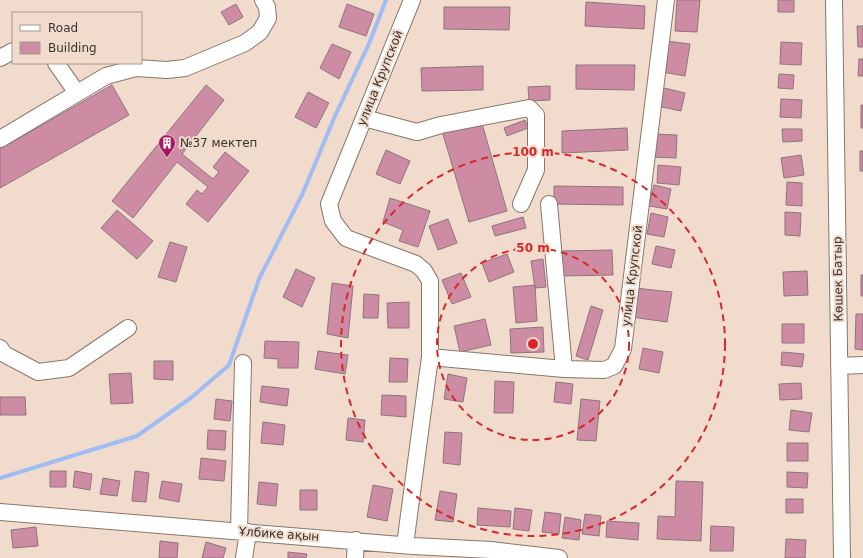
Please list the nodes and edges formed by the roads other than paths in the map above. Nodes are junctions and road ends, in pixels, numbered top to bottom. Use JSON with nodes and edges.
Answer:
{"nodes":[{"id":1,"x":263,"y":0,"type":"edge"},
{"id":2,"x":412,"y":0,"type":"edge"},
{"id":3,"x":666,"y":0,"type":"edge"},
{"id":4,"x":834,"y":0,"type":"edge"},
{"id":5,"x":12,"y":52,"type":"edge"},
{"id":6,"x":0,"y":58,"type":"edge"},
{"id":7,"x":57,"y":64,"type":"edge"},
{"id":8,"x":77,"y":93,"type":"junction"},
{"id":9,"x":364,"y":118,"type":"junction"},
{"id":10,"x":0,"y":139,"type":"edge"},
{"id":11,"x":521,"y":204,"type":"dead end"},
{"id":12,"x":549,"y":204,"type":"dead end"},
{"id":13,"x":128,"y":328,"type":"dead end"},
{"id":14,"x":0,"y":348,"type":"edge"},
{"id":15,"x":430,"y":357,"type":"junction"},
{"id":16,"x":243,"y":363,"type":"dead end"},
{"id":17,"x":863,"y":365,"type":"edge"},
{"id":18,"x":839,"y":366,"type":"junction"},
{"id":19,"x":564,"y":369,"type":"junction"},
{"id":20,"x":0,"y":512,"type":"edge"},
{"id":21,"x":243,"y":531,"type":"junction"},
{"id":22,"x":356,"y":540,"type":"junction"},
{"id":23,"x":405,"y":545,"type":"junction"},
{"id":24,"x":491,"y":554,"type":"edge"},
{"id":25,"x":244,"y":558,"type":"edge"},
{"id":26,"x":355,"y":558,"type":"edge"},
{"id":27,"x":559,"y":558,"type":"edge"},
{"id":28,"x":842,"y":558,"type":"edge"}],
"edges":[{"from":1,"to":8,"type":"street"},
{"from":2,"to":9,"type":"street","name":"улица Крупской"},
{"from":3,"to":19,"type":"street","name":"улица Крупской"},
{"from":4,"to":18,"type":"street","name":"Көшек Батыр"},
{"from":5,"to":6,"type":"street"},
{"from":7,"to":8,"type":"street"},
{"from":8,"to":10,"type":"street"},
{"from":9,"to":11,"type":"street"},
{"from":9,"to":15,"type":"street","name":"улица Крупской"},
{"from":12,"to":19,"type":"street"},
{"from":13,"to":14,"type":"street"},
{"from":15,"to":19,"type":"street","name":"улица Крупской"},
{"from":15,"to":23,"type":"street","name":"улица Крупской"},
{"from":16,"to":21,"type":"street"},
{"from":17,"to":18,"type":"street"},
{"from":18,"to":28,"type":"street","name":"Көшек Батыр"},
{"from":20,"to":21,"type":"street","name":"Ұлбике ақын"},
{"from":21,"to":22,"type":"street","name":"Ұлбике ақын"},
{"from":21,"to":25,"type":"street"},
{"from":22,"to":23,"type":"street","name":"Ұлбике ақын"},
{"from":22,"to":26,"type":"street"},
{"from":23,"to":24,"type":"street","name":"Ұлбике ақын"},
{"from":24,"to":27,"type":"street","name":"Ұлбике ақын"}]}
